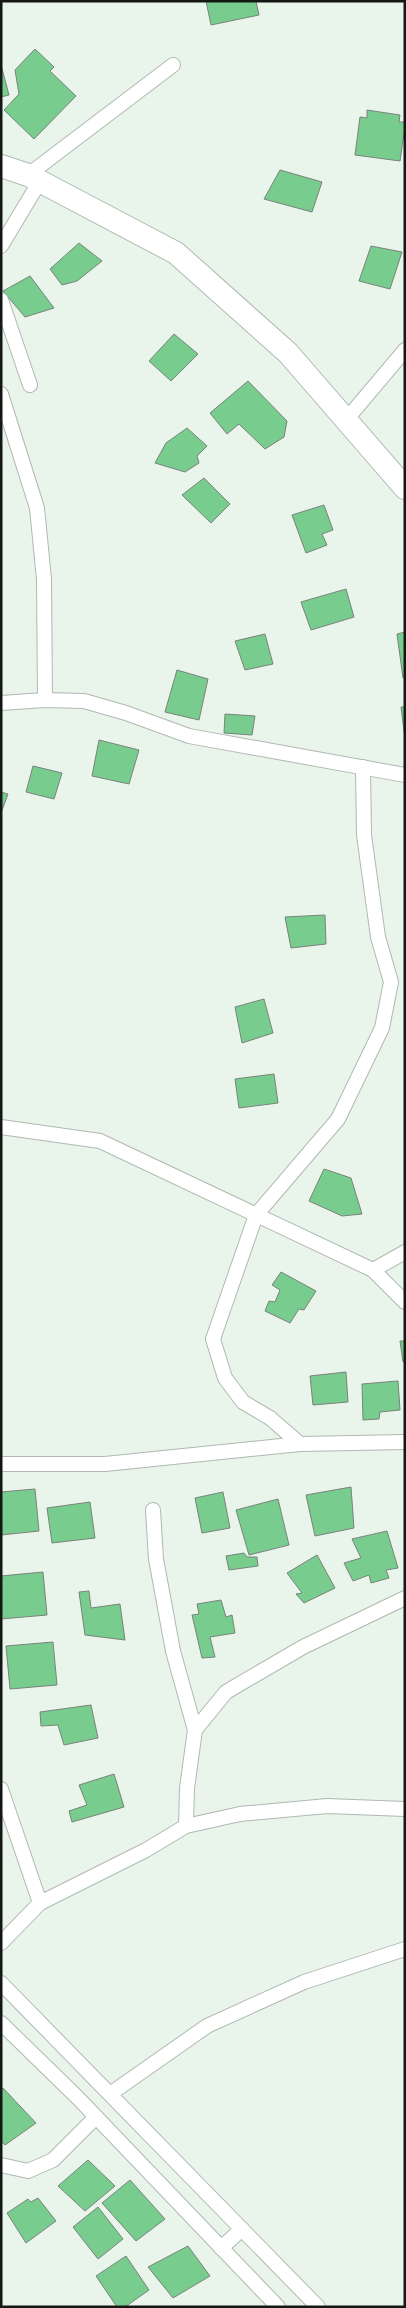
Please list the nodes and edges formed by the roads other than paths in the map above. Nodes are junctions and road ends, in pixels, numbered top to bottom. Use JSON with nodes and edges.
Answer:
{"nodes":[{"id":1,"x":173,"y":65,"type":"dead end"},
{"id":2,"x":1,"y":166,"type":"edge"},
{"id":3,"x":34,"y":178,"type":"junction"},
{"id":4,"x":1,"y":246,"type":"edge"},
{"id":5,"x":1,"y":300,"type":"edge"},
{"id":6,"x":405,"y":350,"type":"edge"},
{"id":7,"x":30,"y":385,"type":"dead end"},
{"id":8,"x":1,"y":394,"type":"edge"},
{"id":9,"x":346,"y":420,"type":"junction"},
{"id":10,"x":405,"y":488,"type":"edge"},
{"id":11,"x":45,"y":700,"type":"junction"},
{"id":12,"x":1,"y":703,"type":"edge"},
{"id":13,"x":363,"y":767,"type":"junction"},
{"id":14,"x":405,"y":776,"type":"edge"},
{"id":15,"x":1,"y":1127,"type":"edge"},
{"id":16,"x":256,"y":1214,"type":"junction"},
{"id":17,"x":405,"y":1252,"type":"edge"},
{"id":18,"x":373,"y":1270,"type":"junction"},
{"id":19,"x":405,"y":1302,"type":"edge"},
{"id":20,"x":405,"y":1442,"type":"edge"},
{"id":21,"x":300,"y":1444,"type":"junction"},
{"id":22,"x":1,"y":1464,"type":"edge"},
{"id":23,"x":153,"y":1510,"type":"dead end"},
{"id":24,"x":405,"y":1598,"type":"edge"},
{"id":25,"x":195,"y":1730,"type":"junction"},
{"id":26,"x":1,"y":1789,"type":"edge"},
{"id":27,"x":405,"y":1809,"type":"edge"},
{"id":28,"x":186,"y":1826,"type":"junction"},
{"id":29,"x":40,"y":1903,"type":"junction"},
{"id":30,"x":1,"y":1943,"type":"edge"},
{"id":31,"x":405,"y":1949,"type":"edge"},
{"id":32,"x":1,"y":1983,"type":"edge"},
{"id":33,"x":1,"y":2023,"type":"edge"},
{"id":34,"x":110,"y":2094,"type":"junction"},
{"id":35,"x":96,"y":2117,"type":"junction"},
{"id":36,"x":1,"y":2165,"type":"edge"},
{"id":37,"x":242,"y":2229,"type":"junction"},
{"id":38,"x":221,"y":2248,"type":"junction"},
{"id":39,"x":278,"y":2307,"type":"edge"},
{"id":40,"x":318,"y":2307,"type":"edge"}],
"edges":[{"from":1,"to":3,"type":"street"},
{"from":2,"to":3,"type":"main road"},
{"from":3,"to":4,"type":"street"},
{"from":3,"to":9,"type":"main road"},
{"from":5,"to":7,"type":"street"},
{"from":6,"to":9,"type":"street"},
{"from":8,"to":11,"type":"street"},
{"from":9,"to":10,"type":"main road"},
{"from":11,"to":12,"type":"street"},
{"from":11,"to":13,"type":"street"},
{"from":13,"to":14,"type":"street"},
{"from":13,"to":16,"type":"street"},
{"from":15,"to":16,"type":"street"},
{"from":16,"to":18,"type":"street"},
{"from":16,"to":21,"type":"street"},
{"from":17,"to":18,"type":"street"},
{"from":18,"to":19,"type":"street"},
{"from":20,"to":21,"type":"street"},
{"from":21,"to":22,"type":"street"},
{"from":23,"to":25,"type":"street"},
{"from":24,"to":25,"type":"street"},
{"from":25,"to":28,"type":"street"},
{"from":26,"to":29,"type":"street"},
{"from":27,"to":28,"type":"street"},
{"from":28,"to":29,"type":"street"},
{"from":29,"to":30,"type":"street"},
{"from":31,"to":34,"type":"street"},
{"from":32,"to":34,"type":"street"},
{"from":33,"to":35,"type":"street"},
{"from":34,"to":37,"type":"street"},
{"from":35,"to":36,"type":"street"},
{"from":35,"to":38,"type":"street"},
{"from":37,"to":38,"type":"street"},
{"from":37,"to":40,"type":"street"},
{"from":38,"to":39,"type":"street"}]}
